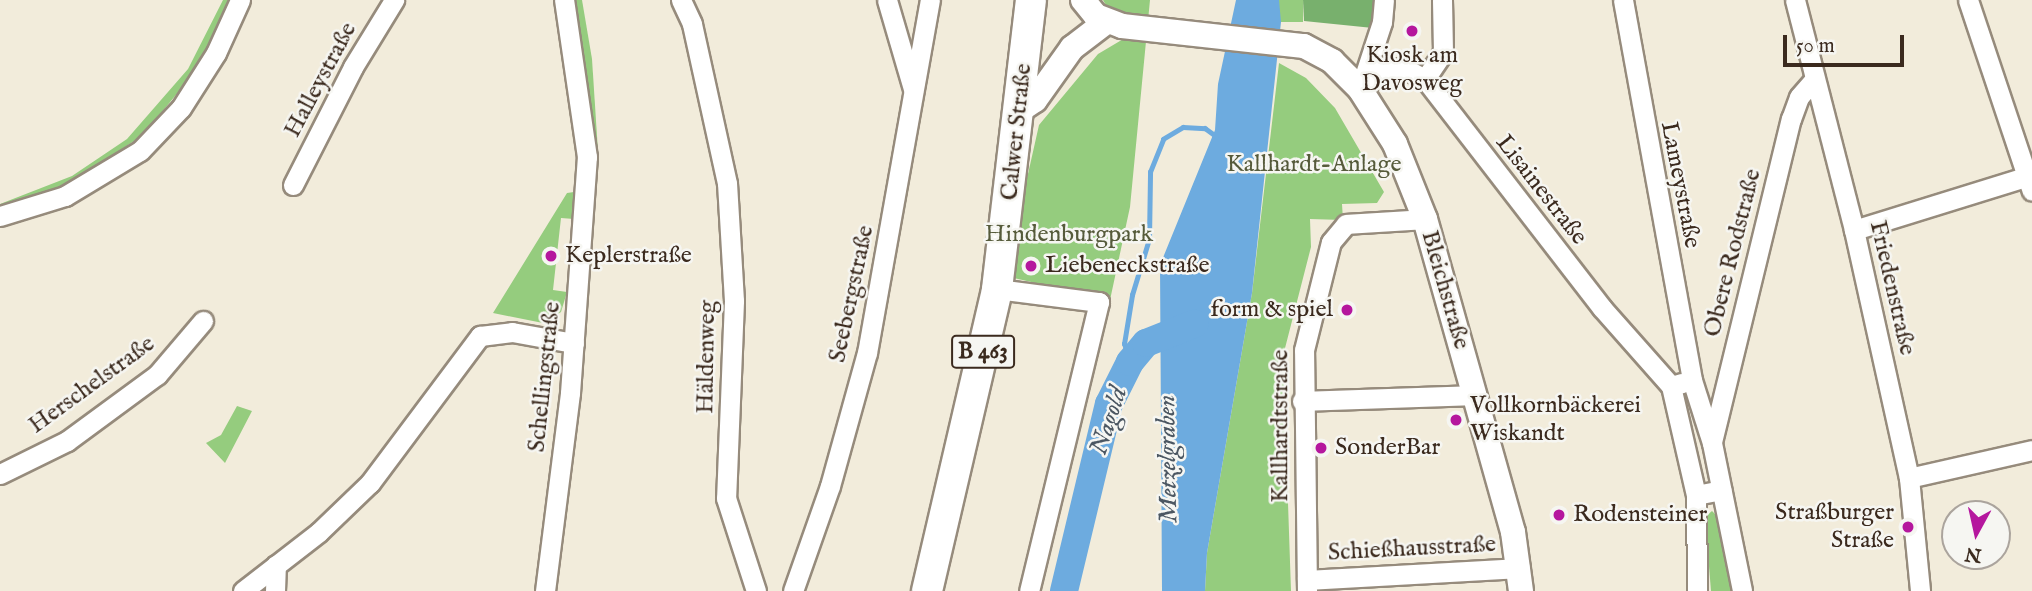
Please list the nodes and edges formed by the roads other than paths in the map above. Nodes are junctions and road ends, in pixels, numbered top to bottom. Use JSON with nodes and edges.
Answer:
{"nodes":[{"id":1,"x":240,"y":0,"type":"edge"},
{"id":2,"x":394,"y":0,"type":"edge"},
{"id":3,"x":564,"y":0,"type":"edge"},
{"id":4,"x":681,"y":0,"type":"edge"},
{"id":5,"x":697,"y":0,"type":"edge"},
{"id":6,"x":887,"y":0,"type":"edge"},
{"id":7,"x":930,"y":0,"type":"edge"},
{"id":8,"x":1031,"y":0,"type":"edge"},
{"id":9,"x":1083,"y":0,"type":"edge"},
{"id":10,"x":1384,"y":0,"type":"edge"},
{"id":11,"x":1441,"y":0,"type":"edge"},
{"id":12,"x":1623,"y":0,"type":"edge"},
{"id":13,"x":1795,"y":0,"type":"edge"},
{"id":14,"x":1968,"y":0,"type":"edge"},
{"id":15,"x":692,"y":24,"type":"junction"},
{"id":16,"x":1114,"y":24,"type":"junction"},
{"id":17,"x":1425,"y":79,"type":"junction"},
{"id":18,"x":1813,"y":81,"type":"junction"},
{"id":19,"x":1360,"y":89,"type":"junction"},
{"id":20,"x":916,"y":96,"type":"junction"},
{"id":21,"x":1020,"y":110,"type":"junction"},
{"id":22,"x":2030,"y":183,"type":"edge"},
{"id":23,"x":293,"y":185,"type":"dead end"},
{"id":24,"x":0,"y":216,"type":"edge"},
{"id":25,"x":1425,"y":219,"type":"junction"},
{"id":26,"x":1854,"y":230,"type":"junction"},
{"id":27,"x":997,"y":289,"type":"junction"},
{"id":28,"x":202,"y":321,"type":"dead end"},
{"id":29,"x":574,"y":343,"type":"junction"},
{"id":30,"x":1692,"y":380,"type":"junction"},
{"id":31,"x":1671,"y":386,"type":"junction"},
{"id":32,"x":1475,"y":395,"type":"junction"},
{"id":33,"x":1302,"y":401,"type":"junction"},
{"id":34,"x":1712,"y":443,"type":"junction"},
{"id":35,"x":2032,"y":450,"type":"edge"},
{"id":36,"x":0,"y":474,"type":"edge"},
{"id":37,"x":1909,"y":478,"type":"junction"},
{"id":38,"x":1722,"y":490,"type":"junction"},
{"id":39,"x":1696,"y":495,"type":"junction"},
{"id":40,"x":276,"y":565,"type":"junction"},
{"id":41,"x":1521,"y":580,"type":"edge"},
{"id":42,"x":1307,"y":585,"type":"edge"},
{"id":43,"x":243,"y":591,"type":"edge"},
{"id":44,"x":275,"y":591,"type":"edge"},
{"id":45,"x":544,"y":591,"type":"edge"},
{"id":46,"x":756,"y":591,"type":"edge"},
{"id":47,"x":793,"y":591,"type":"edge"},
{"id":48,"x":927,"y":591,"type":"edge"},
{"id":49,"x":1029,"y":591,"type":"edge"},
{"id":50,"x":1698,"y":591,"type":"edge"},
{"id":51,"x":1742,"y":591,"type":"edge"},
{"id":52,"x":1920,"y":591,"type":"edge"}],
"edges":[{"from":1,"to":24,"type":"street"},
{"from":2,"to":23,"type":"street","name":"Halleystraße"},
{"from":3,"to":29,"type":"street","name":"Schellingstraße"},
{"from":4,"to":15,"type":"street","name":"Häldenweg"},
{"from":5,"to":15,"type":"street"},
{"from":6,"to":20,"type":"street"},
{"from":7,"to":20,"type":"street","name":"Seebergstraße"},
{"from":8,"to":21,"type":"main road","name":"Calwer Straße","number":"B 463"},
{"from":9,"to":16,"type":"street"},
{"from":10,"to":19,"type":"street"},
{"from":11,"to":17,"type":"street"},
{"from":12,"to":30,"type":"street","name":"Lameystraße"},
{"from":13,"to":18,"type":"street","name":"Friedenstraße"},
{"from":14,"to":22,"type":"street"},
{"from":15,"to":46,"type":"street","name":"Häldenweg"},
{"from":16,"to":19,"type":"street","name":"Bleichstraße"},
{"from":16,"to":21,"type":"street"},
{"from":17,"to":19,"type":"street"},
{"from":17,"to":31,"type":"street","name":"Lisainestraße"},
{"from":18,"to":26,"type":"street","name":"Friedenstraße"},
{"from":18,"to":34,"type":"street","name":"Obere Rodstraße"},
{"from":19,"to":25,"type":"street","name":"Bleichstraße"},
{"from":20,"to":47,"type":"street","name":"Seebergstraße"},
{"from":21,"to":27,"type":"main road","name":"Calwer Straße","number":"B 463"},
{"from":22,"to":26,"type":"street"},
{"from":25,"to":32,"type":"street","name":"Bleichstraße"},
{"from":25,"to":33,"type":"street","name":"Kallhardtstraße"},
{"from":26,"to":37,"type":"street","name":"Friedenstraße"},
{"from":27,"to":48,"type":"main road","name":"Calwer Straße","number":"B 463"},
{"from":27,"to":49,"type":"street"},
{"from":28,"to":36,"type":"street","name":"Herschelstraße"},
{"from":29,"to":40,"type":"street"},
{"from":29,"to":45,"type":"street","name":"Schellingstraße"},
{"from":30,"to":31,"type":"street"},
{"from":30,"to":34,"type":"street","name":"Lameystraße"},
{"from":31,"to":39,"type":"street"},
{"from":32,"to":33,"type":"street"},
{"from":32,"to":41,"type":"street","name":"Bleichstraße"},
{"from":33,"to":42,"type":"street","name":"Kallhardtstraße"},
{"from":34,"to":38,"type":"street","name":"Lameystraße"},
{"from":35,"to":37,"type":"street"},
{"from":37,"to":52,"type":"street","name":"Friedenstraße"},
{"from":38,"to":39,"type":"street"},
{"from":38,"to":51,"type":"street","name":"Lameystraße"},
{"from":39,"to":50,"type":"street"},
{"from":40,"to":43,"type":"street"},
{"from":40,"to":44,"type":"street"},
{"from":41,"to":42,"type":"street","name":"Schießhausstraße"}]}
